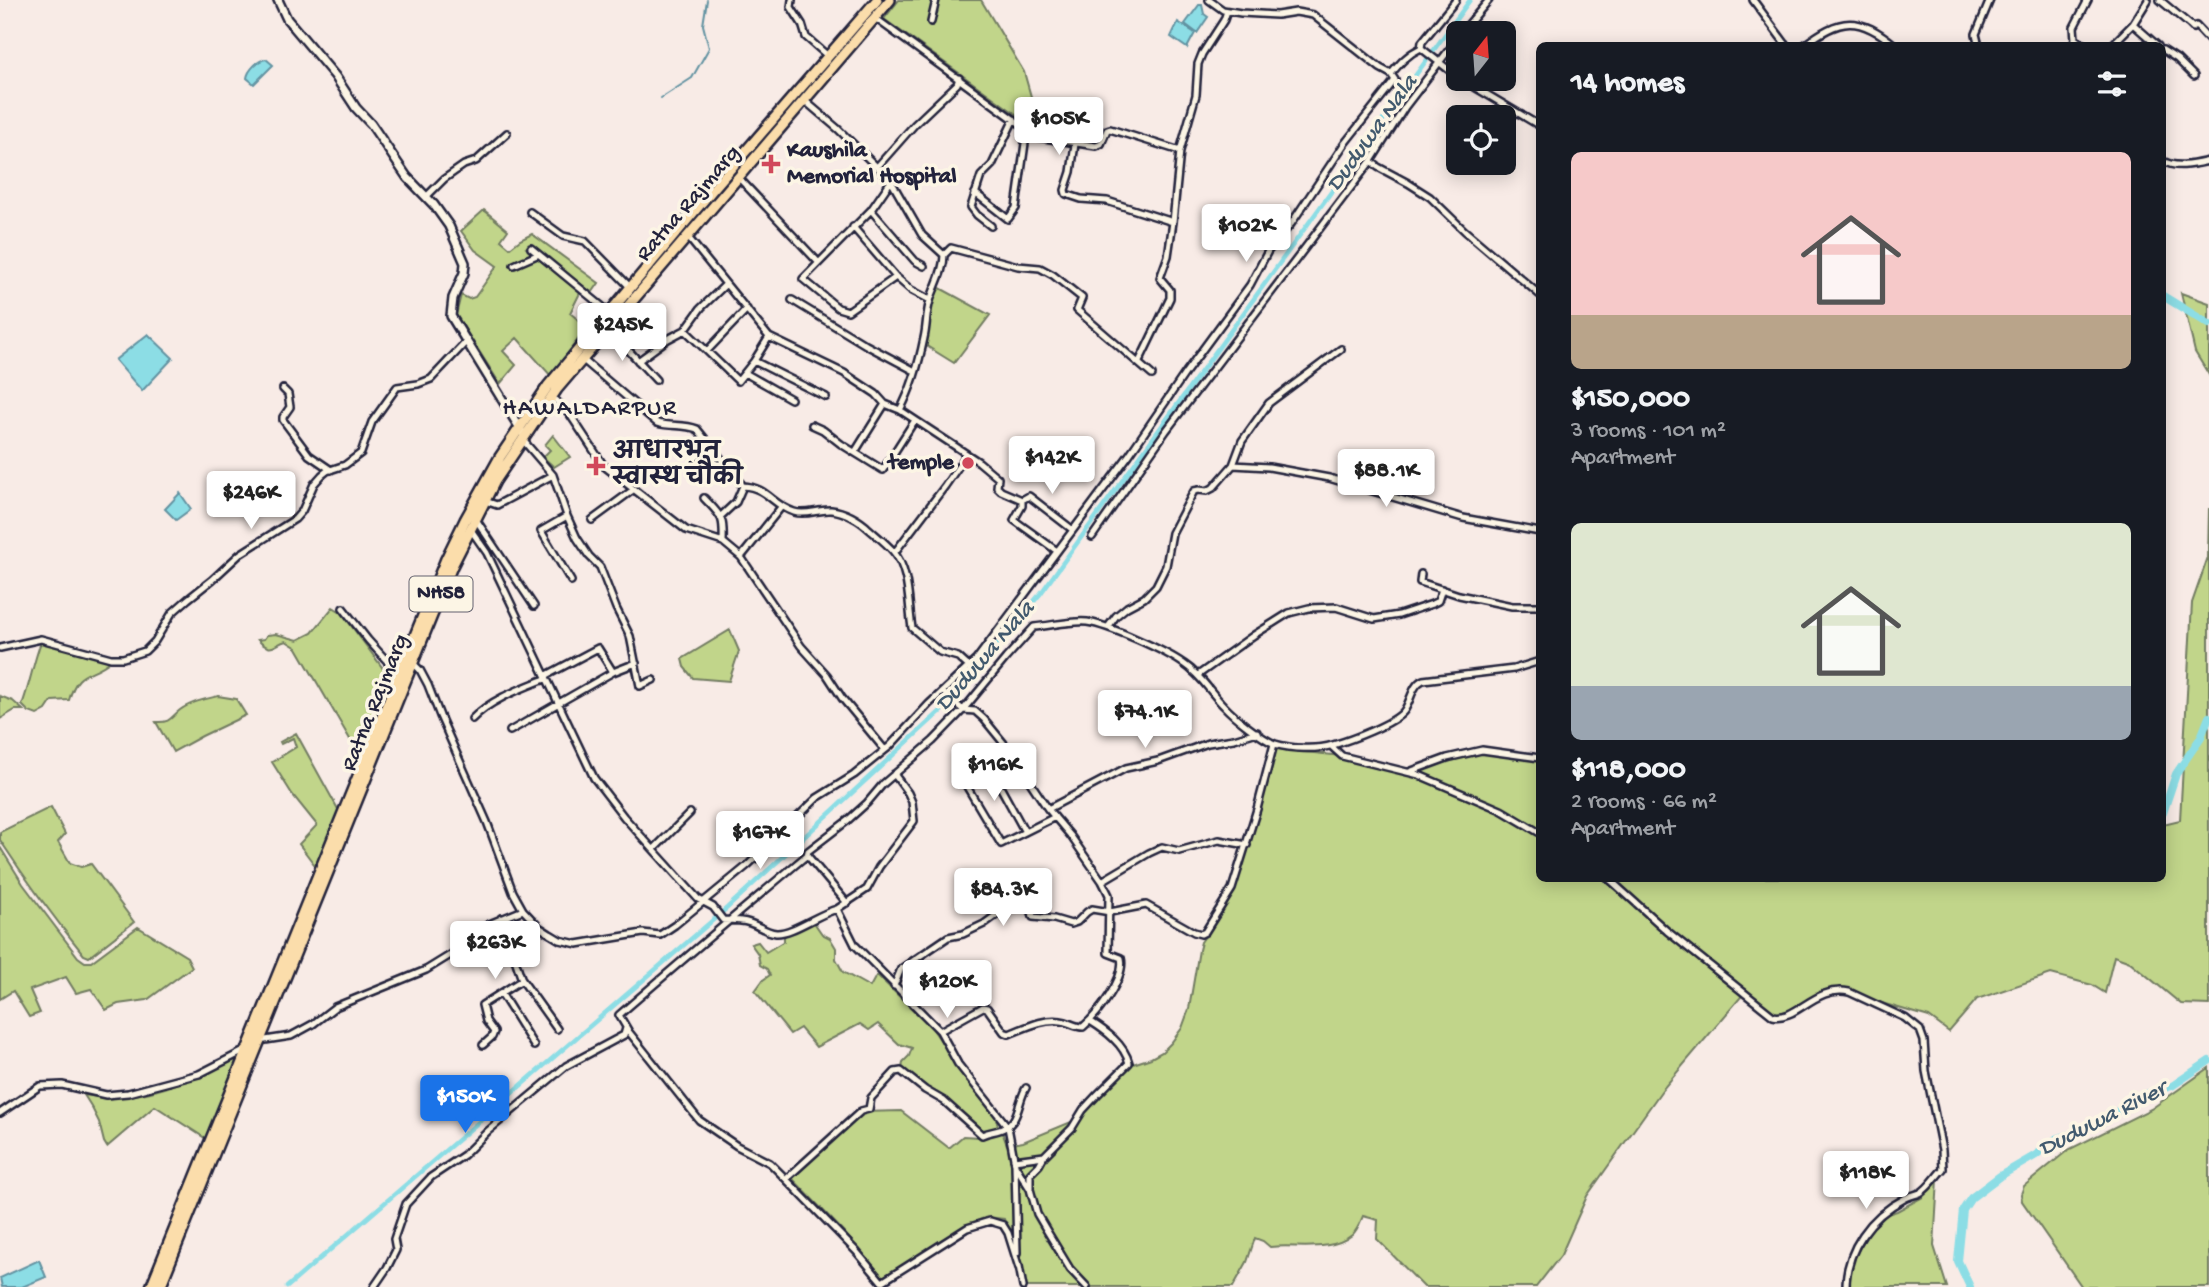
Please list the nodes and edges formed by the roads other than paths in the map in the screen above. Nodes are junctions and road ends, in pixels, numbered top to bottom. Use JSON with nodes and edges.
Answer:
{"nodes":[{"id":1,"x":278,"y":0,"type":"edge"},
{"id":2,"x":792,"y":0,"type":"edge"},
{"id":3,"x":877,"y":0,"type":"edge"},
{"id":4,"x":890,"y":0,"type":"edge"},
{"id":5,"x":936,"y":0,"type":"edge"},
{"id":6,"x":1209,"y":0,"type":"edge"},
{"id":7,"x":1456,"y":0,"type":"edge"},
{"id":8,"x":1489,"y":0,"type":"edge"},
{"id":9,"x":1753,"y":0,"type":"edge"},
{"id":10,"x":1990,"y":0,"type":"edge"},
{"id":11,"x":2088,"y":0,"type":"edge"},
{"id":12,"x":2148,"y":0,"type":"edge"},
{"id":13,"x":2160,"y":0,"type":"edge"},
{"id":14,"x":1227,"y":11,"type":"junction"},
{"id":15,"x":875,"y":18,"type":"junction"},
{"id":16,"x":1471,"y":21,"type":"edge"},
{"id":17,"x":931,"y":22,"type":"dead end"},
{"id":18,"x":2133,"y":24,"type":"junction"},
{"id":19,"x":2209,"y":40,"type":"edge"},
{"id":20,"x":1784,"y":42,"type":"edge"},
{"id":21,"x":1809,"y":42,"type":"edge"},
{"id":22,"x":1890,"y":42,"type":"edge"},
{"id":23,"x":1978,"y":42,"type":"edge"},
{"id":24,"x":2073,"y":42,"type":"edge"},
{"id":25,"x":2115,"y":42,"type":"edge"},
{"id":26,"x":2153,"y":42,"type":"edge"},
{"id":27,"x":1421,"y":48,"type":"junction"},
{"id":28,"x":1446,"y":52,"type":"edge"},
{"id":29,"x":2166,"y":52,"type":"edge"},
{"id":30,"x":829,"y":57,"type":"junction"},
{"id":31,"x":1438,"y":62,"type":"junction"},
{"id":32,"x":1446,"y":68,"type":"edge"},
{"id":33,"x":1391,"y":74,"type":"junction"},
{"id":34,"x":2194,"y":76,"type":"dead end"},
{"id":35,"x":958,"y":78,"type":"junction"},
{"id":36,"x":1481,"y":91,"type":"edge"},
{"id":37,"x":804,"y":100,"type":"junction"},
{"id":38,"x":1014,"y":119,"type":"junction"},
{"id":39,"x":1536,"y":124,"type":"edge"},
{"id":40,"x":1027,"y":129,"type":"junction"},
{"id":41,"x":507,"y":133,"type":"dead end"},
{"id":42,"x":1075,"y":144,"type":"junction"},
{"id":43,"x":1180,"y":151,"type":"junction"},
{"id":44,"x":2209,"y":160,"type":"edge"},
{"id":45,"x":1371,"y":161,"type":"junction"},
{"id":46,"x":2166,"y":163,"type":"edge"},
{"id":47,"x":877,"y":167,"type":"junction"},
{"id":48,"x":738,"y":177,"type":"junction"},
{"id":49,"x":891,"y":181,"type":"junction"},
{"id":50,"x":975,"y":193,"type":"junction"},
{"id":51,"x":426,"y":197,"type":"junction"},
{"id":52,"x":871,"y":210,"type":"junction"},
{"id":53,"x":530,"y":212,"type":"dead end"},
{"id":54,"x":1173,"y":222,"type":"junction"},
{"id":55,"x":992,"y":226,"type":"dead end"},
{"id":56,"x":853,"y":227,"type":"junction"},
{"id":57,"x":687,"y":236,"type":"junction"},
{"id":58,"x":531,"y":248,"type":"dead end"},
{"id":59,"x":537,"y":254,"type":"junction"},
{"id":60,"x":944,"y":255,"type":"junction"},
{"id":61,"x":818,"y":262,"type":"junction"},
{"id":62,"x":514,"y":265,"type":"dead end"},
{"id":63,"x":924,"y":266,"type":"dead end"},
{"id":64,"x":896,"y":277,"type":"junction"},
{"id":65,"x":726,"y":284,"type":"junction"},
{"id":66,"x":630,"y":287,"type":"junction"},
{"id":67,"x":1536,"y":292,"type":"edge"},
{"id":68,"x":792,"y":300,"type":"dead end"},
{"id":69,"x":930,"y":300,"type":"junction"},
{"id":70,"x":747,"y":309,"type":"junction"},
{"id":71,"x":608,"y":312,"type":"junction"},
{"id":72,"x":608,"y":328,"type":"junction"},
{"id":73,"x":685,"y":330,"type":"junction"},
{"id":74,"x":769,"y":337,"type":"junction"},
{"id":75,"x":467,"y":341,"type":"junction"},
{"id":76,"x":1342,"y":349,"type":"dead end"},
{"id":77,"x":707,"y":351,"type":"junction"},
{"id":78,"x":582,"y":359,"type":"junction"},
{"id":79,"x":638,"y":361,"type":"junction"},
{"id":80,"x":754,"y":361,"type":"junction"},
{"id":81,"x":1139,"y":362,"type":"junction"},
{"id":82,"x":915,"y":371,"type":"junction"},
{"id":83,"x":745,"y":373,"type":"junction"},
{"id":84,"x":1152,"y":375,"type":"dead end"},
{"id":85,"x":656,"y":380,"type":"dead end"},
{"id":86,"x":283,"y":389,"type":"dead end"},
{"id":87,"x":551,"y":396,"type":"junction"},
{"id":88,"x":826,"y":397,"type":"dead end"},
{"id":89,"x":791,"y":399,"type":"dead end"},
{"id":90,"x":885,"y":404,"type":"junction"},
{"id":91,"x":900,"y":410,"type":"junction"},
{"id":92,"x":915,"y":420,"type":"junction"},
{"id":93,"x":812,"y":425,"type":"dead end"},
{"id":94,"x":522,"y":433,"type":"junction"},
{"id":95,"x":855,"y":452,"type":"junction"},
{"id":96,"x":967,"y":454,"type":"junction"},
{"id":97,"x":1233,"y":465,"type":"junction"},
{"id":98,"x":331,"y":470,"type":"junction"},
{"id":99,"x":553,"y":475,"type":"junction"},
{"id":100,"x":743,"y":486,"type":"junction"},
{"id":101,"x":633,"y":490,"type":"junction"},
{"id":102,"x":704,"y":498,"type":"dead end"},
{"id":103,"x":1022,"y":500,"type":"junction"},
{"id":104,"x":485,"y":501,"type":"junction"},
{"id":105,"x":782,"y":506,"type":"junction"},
{"id":106,"x":567,"y":516,"type":"junction"},
{"id":107,"x":722,"y":516,"type":"junction"},
{"id":108,"x":475,"y":519,"type":"junction"},
{"id":109,"x":592,"y":520,"type":"dead end"},
{"id":110,"x":470,"y":528,"type":"junction"},
{"id":111,"x":1073,"y":530,"type":"junction"},
{"id":112,"x":1536,"y":531,"type":"edge"},
{"id":113,"x":1092,"y":537,"type":"dead end"},
{"id":114,"x":723,"y":542,"type":"junction"},
{"id":115,"x":1057,"y":551,"type":"junction"},
{"id":116,"x":895,"y":552,"type":"junction"},
{"id":117,"x":741,"y":557,"type":"junction"},
{"id":118,"x":1421,"y":574,"type":"dead end"},
{"id":119,"x":571,"y":581,"type":"dead end"},
{"id":120,"x":1442,"y":589,"type":"junction"},
{"id":121,"x":534,"y":606,"type":"dead end"},
{"id":122,"x":1536,"y":606,"type":"edge"},
{"id":123,"x":343,"y":608,"type":"dead end"},
{"id":124,"x":1108,"y":627,"type":"junction"},
{"id":125,"x":0,"y":648,"type":"edge"},
{"id":126,"x":1536,"y":662,"type":"edge"},
{"id":127,"x":413,"y":663,"type":"junction"},
{"id":128,"x":636,"y":663,"type":"junction"},
{"id":129,"x":969,"y":667,"type":"junction"},
{"id":130,"x":613,"y":672,"type":"junction"},
{"id":131,"x":1198,"y":675,"type":"junction"},
{"id":132,"x":546,"y":677,"type":"junction"},
{"id":133,"x":653,"y":680,"type":"dead end"},
{"id":134,"x":397,"y":682,"type":"junction"},
{"id":135,"x":943,"y":692,"type":"junction"},
{"id":136,"x":558,"y":703,"type":"junction"},
{"id":137,"x":960,"y":708,"type":"junction"},
{"id":138,"x":472,"y":719,"type":"dead end"},
{"id":139,"x":510,"y":731,"type":"dead end"},
{"id":140,"x":1257,"y":732,"type":"junction"},
{"id":141,"x":1274,"y":744,"type":"junction"},
{"id":142,"x":1006,"y":746,"type":"junction"},
{"id":143,"x":1331,"y":746,"type":"junction"},
{"id":144,"x":885,"y":750,"type":"junction"},
{"id":145,"x":1536,"y":757,"type":"edge"},
{"id":146,"x":986,"y":761,"type":"junction"},
{"id":147,"x":1409,"y":772,"type":"junction"},
{"id":148,"x":894,"y":774,"type":"junction"},
{"id":149,"x":1048,"y":809,"type":"junction"},
{"id":150,"x":690,"y":813,"type":"dead end"},
{"id":151,"x":1055,"y":817,"type":"junction"},
{"id":152,"x":1536,"y":831,"type":"edge"},
{"id":153,"x":1026,"y":832,"type":"junction"},
{"id":154,"x":1247,"y":845,"type":"junction"},
{"id":155,"x":653,"y":849,"type":"junction"},
{"id":156,"x":807,"y":855,"type":"junction"},
{"id":157,"x":1102,"y":881,"type":"junction"},
{"id":158,"x":1612,"y":882,"type":"edge"},
{"id":159,"x":702,"y":903,"type":"junction"},
{"id":160,"x":847,"y":903,"type":"junction"},
{"id":161,"x":837,"y":909,"type":"junction"},
{"id":162,"x":523,"y":910,"type":"junction"},
{"id":163,"x":1110,"y":912,"type":"junction"},
{"id":164,"x":501,"y":918,"type":"junction"},
{"id":165,"x":731,"y":920,"type":"junction"},
{"id":166,"x":522,"y":980,"type":"junction"},
{"id":167,"x":894,"y":986,"type":"junction"},
{"id":168,"x":501,"y":993,"type":"junction"},
{"id":169,"x":1090,"y":1021,"type":"junction"},
{"id":170,"x":626,"y":1028,"type":"junction"},
{"id":171,"x":557,"y":1029,"type":"dead end"},
{"id":172,"x":940,"y":1031,"type":"junction"},
{"id":173,"x":262,"y":1039,"type":"junction"},
{"id":174,"x":483,"y":1045,"type":"dead end"},
{"id":175,"x":534,"y":1046,"type":"dead end"},
{"id":176,"x":248,"y":1049,"type":"junction"},
{"id":177,"x":1026,"y":1088,"type":"dead end"},
{"id":178,"x":0,"y":1112,"type":"edge"},
{"id":179,"x":1008,"y":1126,"type":"junction"},
{"id":180,"x":1044,"y":1156,"type":"junction"},
{"id":181,"x":1015,"y":1162,"type":"junction"},
{"id":182,"x":786,"y":1179,"type":"junction"},
{"id":183,"x":1030,"y":1189,"type":"junction"},
{"id":184,"x":1020,"y":1268,"type":"junction"},
{"id":185,"x":880,"y":1285,"type":"edge"},
{"id":186,"x":151,"y":1287,"type":"edge"},
{"id":187,"x":160,"y":1287,"type":"edge"},
{"id":188,"x":374,"y":1287,"type":"edge"},
{"id":189,"x":1023,"y":1287,"type":"edge"},
{"id":190,"x":1087,"y":1287,"type":"edge"},
{"id":191,"x":1846,"y":1287,"type":"edge"}],
"edges":[{"from":1,"to":51,"type":"street"},
{"from":2,"to":30,"type":"street"},
{"from":3,"to":30,"type":"highway","name":"Ratna Rajmarg","number":"NH58"},
{"from":4,"to":15,"type":"highway","name":"Ratna Rajmarg","number":"NH58"},
{"from":5,"to":17,"type":"street"},
{"from":6,"to":14,"type":"street"},
{"from":7,"to":27,"type":"street"},
{"from":8,"to":16,"type":"street"},
{"from":9,"to":20,"type":"street"},
{"from":10,"to":23,"type":"street"},
{"from":11,"to":24,"type":"street"},
{"from":12,"to":18,"type":"street"},
{"from":13,"to":19,"type":"street"},
{"from":14,"to":33,"type":"street"},
{"from":14,"to":43,"type":"street"},
{"from":15,"to":35,"type":"street"},
{"from":15,"to":37,"type":"highway","name":"Ratna Rajmarg","number":"NH58"},
{"from":18,"to":25,"type":"street"},
{"from":18,"to":26,"type":"street"},
{"from":21,"to":22,"type":"street"},
{"from":27,"to":31,"type":"street"},
{"from":27,"to":33,"type":"street"},
{"from":28,"to":31,"type":"street"},
{"from":29,"to":34,"type":"street"},
{"from":30,"to":66,"type":"highway","name":"Ratna Rajmarg","number":"NH58"},
{"from":31,"to":32,"type":"street"},
{"from":31,"to":45,"type":"street"},
{"from":33,"to":111,"type":"street"},
{"from":35,"to":38,"type":"street"},
{"from":35,"to":47,"type":"street"},
{"from":36,"to":39,"type":"street"},
{"from":37,"to":47,"type":"street"},
{"from":37,"to":48,"type":"highway","name":"Ratna Rajmarg","number":"NH58"},
{"from":38,"to":40,"type":"street"},
{"from":38,"to":50,"type":"street"},
{"from":40,"to":42,"type":"street"},
{"from":40,"to":50,"type":"street"},
{"from":41,"to":51,"type":"street"},
{"from":42,"to":43,"type":"street"},
{"from":42,"to":54,"type":"street"},
{"from":43,"to":54,"type":"street"},
{"from":44,"to":46,"type":"street"},
{"from":45,"to":67,"type":"street"},
{"from":45,"to":113,"type":"street"},
{"from":47,"to":49,"type":"street"},
{"from":48,"to":57,"type":"highway","name":"Ratna Rajmarg","number":"NH58"},
{"from":48,"to":61,"type":"street"},
{"from":49,"to":52,"type":"street"},
{"from":49,"to":60,"type":"street"},
{"from":50,"to":55,"type":"street"},
{"from":51,"to":75,"type":"street"},
{"from":52,"to":56,"type":"street"},
{"from":52,"to":63,"type":"street"},
{"from":53,"to":66,"type":"street"},
{"from":54,"to":81,"type":"street"},
{"from":56,"to":61,"type":"street"},
{"from":56,"to":64,"type":"street"},
{"from":57,"to":65,"type":"street"},
{"from":57,"to":72,"type":"highway","name":"Ratna Rajmarg","number":"NH58"},
{"from":58,"to":59,"type":"street"},
{"from":59,"to":62,"type":"street"},
{"from":59,"to":71,"type":"street"},
{"from":60,"to":69,"type":"street"},
{"from":60,"to":81,"type":"street"},
{"from":61,"to":64,"type":"street"},
{"from":64,"to":69,"type":"street"},
{"from":65,"to":70,"type":"street"},
{"from":65,"to":73,"type":"street"},
{"from":66,"to":71,"type":"highway","name":"Ratna Rajmarg","number":"NH58"},
{"from":68,"to":82,"type":"street"},
{"from":69,"to":82,"type":"street"},
{"from":70,"to":74,"type":"street"},
{"from":70,"to":77,"type":"street"},
{"from":71,"to":94,"type":"highway","name":"Ratna Rajmarg","number":"NH58"},
{"from":72,"to":78,"type":"highway","name":"Ratna Rajmarg","number":"NH58"},
{"from":72,"to":79,"type":"street"},
{"from":73,"to":77,"type":"street"},
{"from":73,"to":79,"type":"street"},
{"from":74,"to":80,"type":"street"},
{"from":74,"to":90,"type":"street"},
{"from":75,"to":94,"type":"street"},
{"from":75,"to":98,"type":"street"},
{"from":76,"to":97,"type":"street"},
{"from":77,"to":83,"type":"street"},
{"from":78,"to":87,"type":"highway","name":"Ratna Rajmarg","number":"NH58"},
{"from":78,"to":100,"type":"street"},
{"from":79,"to":85,"type":"street"},
{"from":80,"to":83,"type":"street"},
{"from":80,"to":88,"type":"street"},
{"from":81,"to":84,"type":"street"},
{"from":82,"to":91,"type":"street"},
{"from":83,"to":89,"type":"street"},
{"from":86,"to":98,"type":"street"},
{"from":87,"to":94,"type":"highway","name":"Ratna Rajmarg","number":"NH58"},
{"from":87,"to":101,"type":"street"},
{"from":90,"to":91,"type":"street"},
{"from":90,"to":95,"type":"street"},
{"from":91,"to":92,"type":"street"},
{"from":92,"to":95,"type":"street"},
{"from":92,"to":96,"type":"street"},
{"from":93,"to":95,"type":"street"},
{"from":94,"to":99,"type":"street"},
{"from":94,"to":104,"type":"highway","name":"Ratna Rajmarg","number":"NH58"},
{"from":94,"to":134,"type":"highway","name":"Ratna Rajmarg","number":"NH58"},
{"from":96,"to":103,"type":"street"},
{"from":96,"to":116,"type":"street"},
{"from":97,"to":112,"type":"street"},
{"from":97,"to":124,"type":"street"},
{"from":98,"to":125,"type":"street"},
{"from":99,"to":104,"type":"street"},
{"from":99,"to":106,"type":"street"},
{"from":100,"to":105,"type":"street"},
{"from":100,"to":107,"type":"street"},
{"from":101,"to":109,"type":"street"},
{"from":101,"to":114,"type":"street"},
{"from":102,"to":107,"type":"street"},
{"from":103,"to":111,"type":"street"},
{"from":103,"to":115,"type":"street"},
{"from":104,"to":108,"type":"highway","name":"Ratna Rajmarg","number":"NH58"},
{"from":105,"to":116,"type":"street"},
{"from":105,"to":117,"type":"street"},
{"from":106,"to":119,"type":"street"},
{"from":106,"to":128,"type":"street"},
{"from":107,"to":114,"type":"street"},
{"from":108,"to":110,"type":"highway","name":"Ratna Rajmarg","number":"NH58"},
{"from":108,"to":121,"type":"street"},
{"from":110,"to":127,"type":"highway","name":"Ratna Rajmarg","number":"NH58"},
{"from":110,"to":132,"type":"street"},
{"from":111,"to":115,"type":"street"},
{"from":114,"to":117,"type":"street"},
{"from":115,"to":129,"type":"street"},
{"from":116,"to":129,"type":"street"},
{"from":117,"to":144,"type":"street"},
{"from":118,"to":120,"type":"street"},
{"from":120,"to":122,"type":"street"},
{"from":120,"to":131,"type":"street"},
{"from":123,"to":134,"type":"street"},
{"from":124,"to":131,"type":"street"},
{"from":124,"to":137,"type":"street"},
{"from":126,"to":143,"type":"street"},
{"from":127,"to":162,"type":"street"},
{"from":127,"to":173,"type":"highway","name":"Ratna Rajmarg","number":"NH58"},
{"from":128,"to":130,"type":"street"},
{"from":128,"to":133,"type":"street"},
{"from":129,"to":135,"type":"street"},
{"from":130,"to":132,"type":"street"},
{"from":130,"to":136,"type":"street"},
{"from":131,"to":140,"type":"street"},
{"from":132,"to":136,"type":"street"},
{"from":132,"to":138,"type":"street"},
{"from":134,"to":176,"type":"highway","name":"Ratna Rajmarg","number":"NH58"},
{"from":135,"to":137,"type":"street"},
{"from":135,"to":144,"type":"street"},
{"from":136,"to":139,"type":"street"},
{"from":136,"to":155,"type":"street"},
{"from":137,"to":142,"type":"street"},
{"from":137,"to":148,"type":"street"},
{"from":140,"to":141,"type":"street"},
{"from":140,"to":149,"type":"street"},
{"from":141,"to":143,"type":"street"},
{"from":141,"to":154,"type":"street"},
{"from":142,"to":146,"type":"street"},
{"from":142,"to":149,"type":"street"},
{"from":143,"to":147,"type":"street"},
{"from":144,"to":159,"type":"street"},
{"from":145,"to":147,"type":"street"},
{"from":146,"to":153,"type":"street"},
{"from":146,"to":153,"type":"street"},
{"from":147,"to":152,"type":"street"},
{"from":148,"to":156,"type":"street"},
{"from":148,"to":160,"type":"street"},
{"from":149,"to":151,"type":"street"},
{"from":150,"to":155,"type":"street"},
{"from":151,"to":153,"type":"street"},
{"from":151,"to":157,"type":"street"},
{"from":154,"to":157,"type":"street"},
{"from":154,"to":163,"type":"street"},
{"from":155,"to":159,"type":"street"},
{"from":156,"to":160,"type":"street"},
{"from":156,"to":165,"type":"street"},
{"from":157,"to":163,"type":"street"},
{"from":158,"to":191,"type":"street"},
{"from":159,"to":162,"type":"street"},
{"from":159,"to":165,"type":"street"},
{"from":160,"to":161,"type":"street"},
{"from":161,"to":165,"type":"street"},
{"from":161,"to":167,"type":"street"},
{"from":162,"to":164,"type":"street"},
{"from":163,"to":167,"type":"street"},
{"from":163,"to":169,"type":"street"},
{"from":164,"to":166,"type":"street"},
{"from":164,"to":173,"type":"street"},
{"from":165,"to":170,"type":"street"},
{"from":166,"to":168,"type":"street"},
{"from":166,"to":171,"type":"street"},
{"from":167,"to":172,"type":"street"},
{"from":168,"to":174,"type":"street"},
{"from":168,"to":175,"type":"street"},
{"from":169,"to":172,"type":"street"},
{"from":169,"to":180,"type":"street"},
{"from":170,"to":182,"type":"street"},
{"from":170,"to":188,"type":"street"},
{"from":172,"to":179,"type":"street"},
{"from":173,"to":176,"type":"street"},
{"from":173,"to":187,"type":"highway","name":"Ratna Rajmarg","number":"NH58"},
{"from":176,"to":178,"type":"street"},
{"from":176,"to":186,"type":"highway","name":"Ratna Rajmarg","number":"NH58"},
{"from":177,"to":179,"type":"street"},
{"from":179,"to":181,"type":"street"},
{"from":179,"to":182,"type":"street"},
{"from":180,"to":181,"type":"street"},
{"from":180,"to":183,"type":"street"},
{"from":181,"to":183,"type":"street"},
{"from":181,"to":184,"type":"street"},
{"from":182,"to":185,"type":"street"},
{"from":183,"to":190,"type":"street"},
{"from":184,"to":185,"type":"street"},
{"from":184,"to":189,"type":"street"}]}
